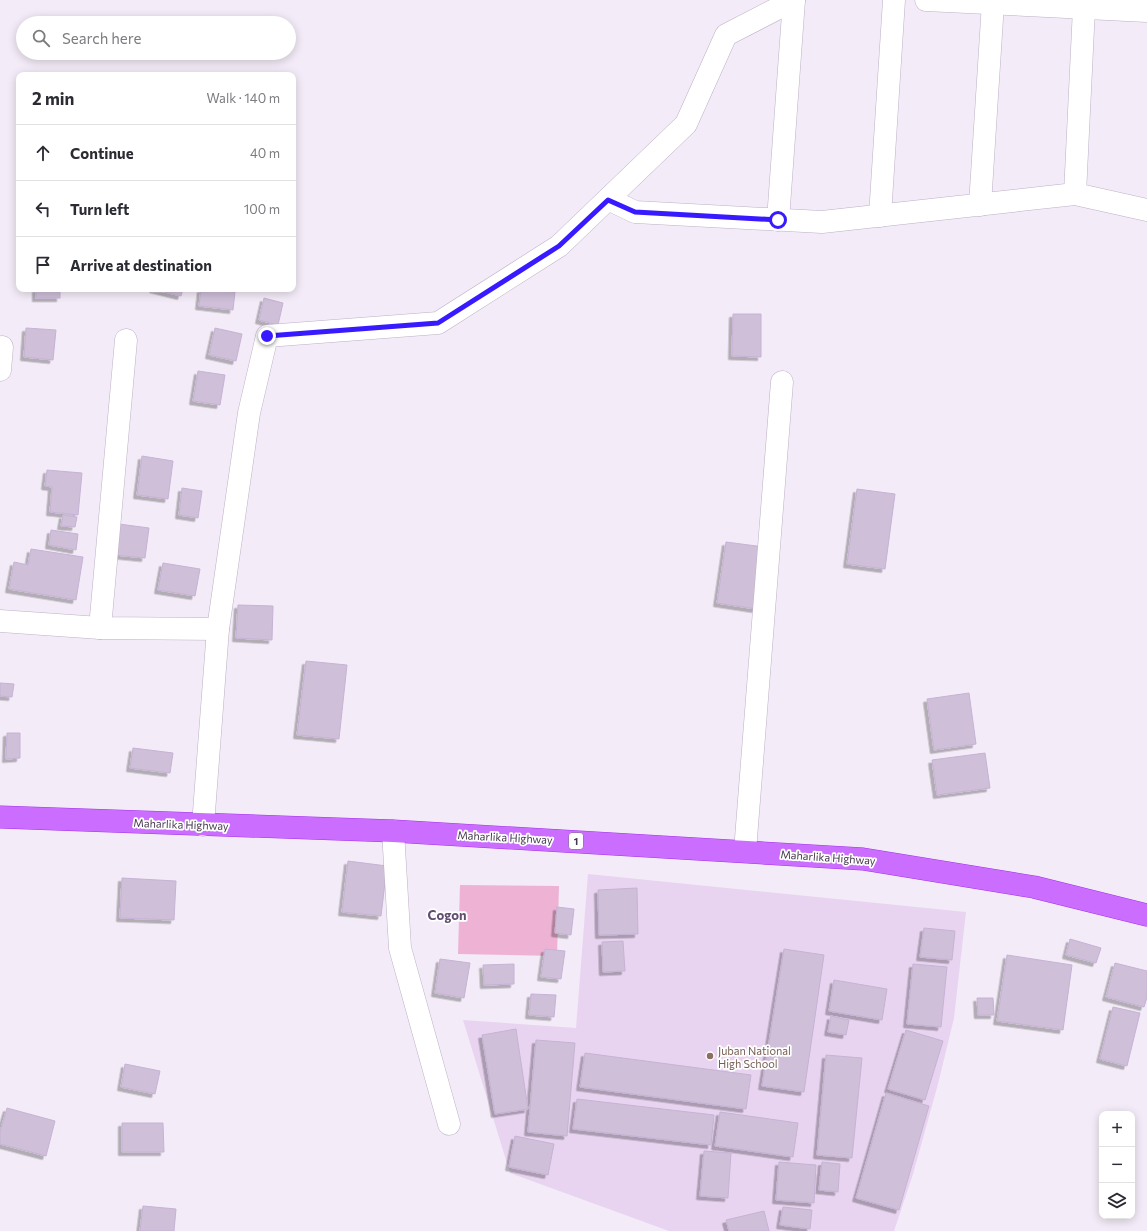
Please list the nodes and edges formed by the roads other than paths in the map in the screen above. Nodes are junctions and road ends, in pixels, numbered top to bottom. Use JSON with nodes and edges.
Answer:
{"nodes":[{"id":1,"x":894,"y":0,"type":"edge"},
{"id":2,"x":926,"y":0,"type":"edge"},
{"id":3,"x":993,"y":3,"type":"junction"},
{"id":4,"x":1084,"y":8,"type":"junction"},
{"id":5,"x":1147,"y":11,"type":"edge"},
{"id":6,"x":1075,"y":194,"type":"junction"},
{"id":7,"x":608,"y":200,"type":"junction"},
{"id":8,"x":980,"y":205,"type":"junction"},
{"id":9,"x":1147,"y":210,"type":"edge"},
{"id":10,"x":880,"y":216,"type":"junction"},
{"id":11,"x":778,"y":220,"type":"junction"},
{"id":12,"x":126,"y":340,"type":"dead end"},
{"id":13,"x":2,"y":347,"type":"dead end"},
{"id":14,"x":0,"y":370,"type":"edge"},
{"id":15,"x":782,"y":382,"type":"dead end"},
{"id":16,"x":0,"y":621,"type":"edge"},
{"id":17,"x":100,"y":628,"type":"junction"},
{"id":18,"x":218,"y":629,"type":"junction"},
{"id":19,"x":0,"y":817,"type":"edge"},
{"id":20,"x":202,"y":825,"type":"junction"},
{"id":21,"x":393,"y":830,"type":"junction"},
{"id":22,"x":745,"y":851,"type":"junction"},
{"id":23,"x":1147,"y":915,"type":"edge"},
{"id":24,"x":449,"y":1124,"type":"dead end"}],
"edges":[{"from":1,"to":10,"type":"street"},
{"from":2,"to":3,"type":"street"},
{"from":3,"to":4,"type":"street"},
{"from":3,"to":8,"type":"street"},
{"from":4,"to":5,"type":"street"},
{"from":4,"to":6,"type":"street"},
{"from":6,"to":8,"type":"street"},
{"from":6,"to":9,"type":"street"},
{"from":7,"to":11,"type":"street"},
{"from":7,"to":11,"type":"street"},
{"from":7,"to":18,"type":"street"},
{"from":8,"to":10,"type":"street"},
{"from":10,"to":11,"type":"street"},
{"from":12,"to":17,"type":"street"},
{"from":13,"to":14,"type":"street"},
{"from":15,"to":22,"type":"street"},
{"from":16,"to":17,"type":"street"},
{"from":17,"to":18,"type":"street"},
{"from":18,"to":20,"type":"street"},
{"from":19,"to":20,"type":"highway","name":"Maharlika Highway","number":"1"},
{"from":20,"to":21,"type":"highway","name":"Maharlika Highway","number":"1"},
{"from":21,"to":22,"type":"highway","name":"Maharlika Highway","number":"1"},
{"from":21,"to":24,"type":"street"},
{"from":22,"to":23,"type":"highway","name":"Maharlika Highway","number":"1"}]}
